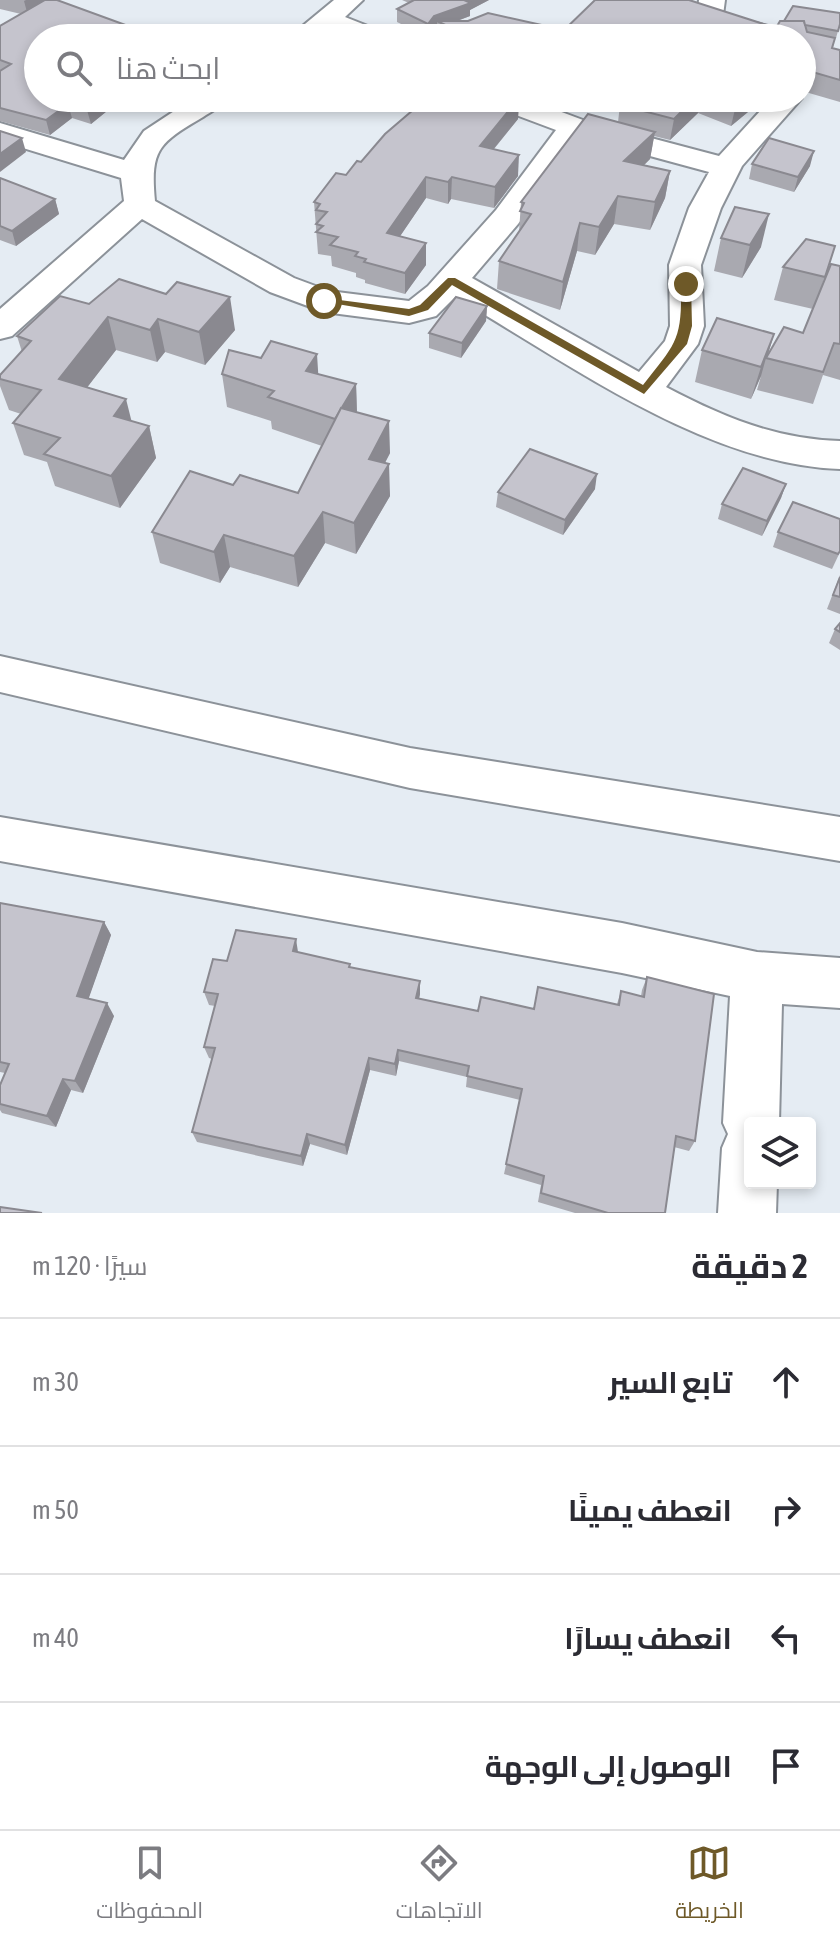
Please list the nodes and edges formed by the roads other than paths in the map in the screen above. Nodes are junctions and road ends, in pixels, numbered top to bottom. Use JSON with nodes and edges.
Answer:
{"nodes":[{"id":1,"x":350,"y":0,"type":"edge"},
{"id":2,"x":712,"y":0,"type":"edge"},
{"id":3,"x":328,"y":19,"type":"junction"},
{"id":4,"x":321,"y":24,"type":"edge"},
{"id":5,"x":340,"y":24,"type":"edge"},
{"id":6,"x":729,"y":24,"type":"edge"},
{"id":7,"x":192,"y":112,"type":"edge"},
{"id":8,"x":535,"y":112,"type":"edge"},
{"id":9,"x":776,"y":112,"type":"edge"},
{"id":10,"x":573,"y":126,"type":"junction"},
{"id":11,"x":0,"y":132,"type":"edge"},
{"id":12,"x":727,"y":167,"type":"junction"},
{"id":13,"x":137,"y":189,"type":"junction"},
{"id":14,"x":451,"y":280,"type":"junction"},
{"id":15,"x":0,"y":290,"type":"edge"},
{"id":16,"x":34,"y":301,"type":"junction"},
{"id":17,"x":0,"y":328,"type":"edge"},
{"id":18,"x":644,"y":390,"type":"junction"},
{"id":19,"x":840,"y":455,"type":"edge"},
{"id":20,"x":0,"y":674,"type":"edge"},
{"id":21,"x":0,"y":839,"type":"edge"},
{"id":22,"x":840,"y":839,"type":"edge"},
{"id":23,"x":757,"y":977,"type":"junction"},
{"id":24,"x":840,"y":983,"type":"edge"},
{"id":25,"x":751,"y":1117,"type":"edge"},
{"id":26,"x":748,"y":1189,"type":"edge"},
{"id":27,"x":747,"y":1213,"type":"edge"}],
"edges":[{"from":1,"to":3,"type":"street"},
{"from":2,"to":6,"type":"street"},
{"from":3,"to":4,"type":"street"},
{"from":3,"to":5,"type":"street"},
{"from":7,"to":13,"type":"street"},
{"from":8,"to":10,"type":"street"},
{"from":9,"to":12,"type":"street"},
{"from":10,"to":12,"type":"street"},
{"from":10,"to":14,"type":"street"},
{"from":11,"to":13,"type":"street"},
{"from":12,"to":18,"type":"street"},
{"from":13,"to":14,"type":"street"},
{"from":13,"to":16,"type":"street"},
{"from":14,"to":18,"type":"street"},
{"from":15,"to":16,"type":"street"},
{"from":16,"to":17,"type":"street"},
{"from":18,"to":19,"type":"street"},
{"from":20,"to":22,"type":"street"},
{"from":21,"to":23,"type":"street"},
{"from":23,"to":24,"type":"street"},
{"from":23,"to":25,"type":"street"},
{"from":26,"to":27,"type":"street"}]}
